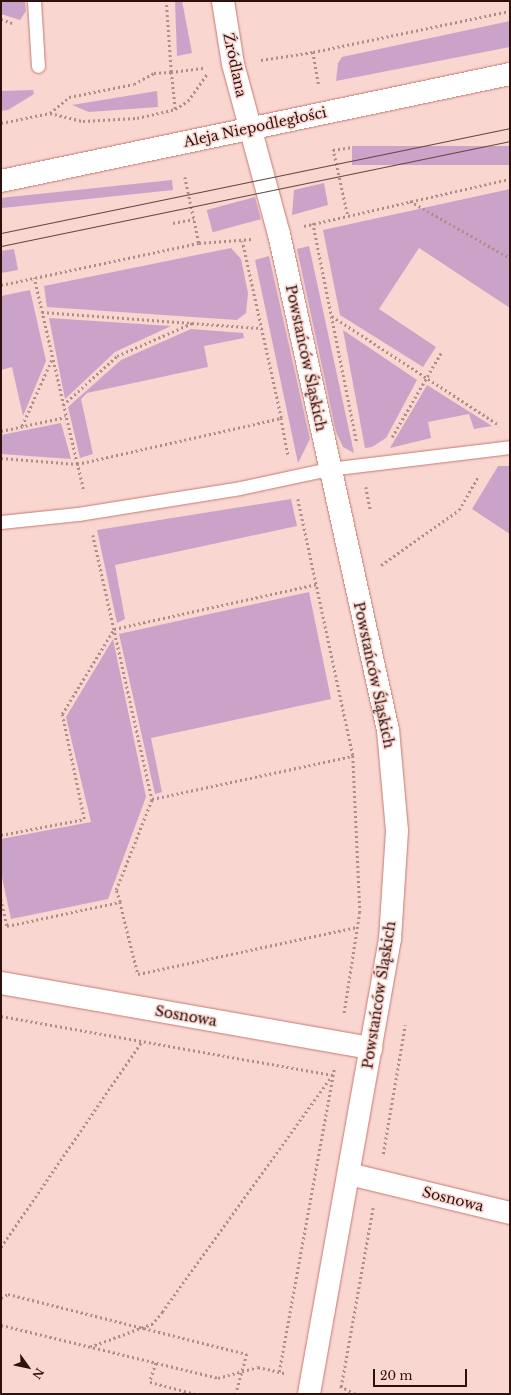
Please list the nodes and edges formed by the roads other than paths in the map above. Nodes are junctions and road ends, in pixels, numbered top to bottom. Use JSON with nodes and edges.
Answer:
{"nodes":[{"id":1,"x":34,"y":1,"type":"edge"},
{"id":2,"x":223,"y":1,"type":"edge"},
{"id":3,"x":38,"y":66,"type":"dead end"},
{"id":4,"x":510,"y":74,"type":"edge"},
{"id":5,"x":250,"y":128,"type":"junction"},
{"id":6,"x":1,"y":181,"type":"edge"},
{"id":7,"x":510,"y":447,"type":"edge"},
{"id":8,"x":329,"y":469,"type":"junction"},
{"id":9,"x":1,"y":522,"type":"edge"},
{"id":10,"x":1,"y":983,"type":"edge"},
{"id":11,"x":371,"y":1048,"type":"junction"},
{"id":12,"x":349,"y":1174,"type":"junction"},
{"id":13,"x":510,"y":1213,"type":"edge"},
{"id":14,"x":309,"y":1394,"type":"edge"}],
"edges":[{"from":1,"to":3,"type":"lane"},
{"from":2,"to":5,"type":"street","name":"Źródlana"},
{"from":4,"to":5,"type":"street","name":"Aleja Niepodległości"},
{"from":5,"to":6,"type":"street","name":"Aleja Niepodległości"},
{"from":5,"to":8,"type":"street","name":"Powstańców Śląskich"},
{"from":7,"to":8,"type":"lane"},
{"from":8,"to":9,"type":"lane"},
{"from":8,"to":11,"type":"street","name":"Powstańców Śląskich"},
{"from":10,"to":11,"type":"street","name":"Sosnowa"},
{"from":11,"to":12,"type":"street","name":"Powstańców Śląskich"},
{"from":12,"to":13,"type":"street","name":"Sosnowa"},
{"from":12,"to":14,"type":"street","name":"Powstańców Śląskich"}]}
